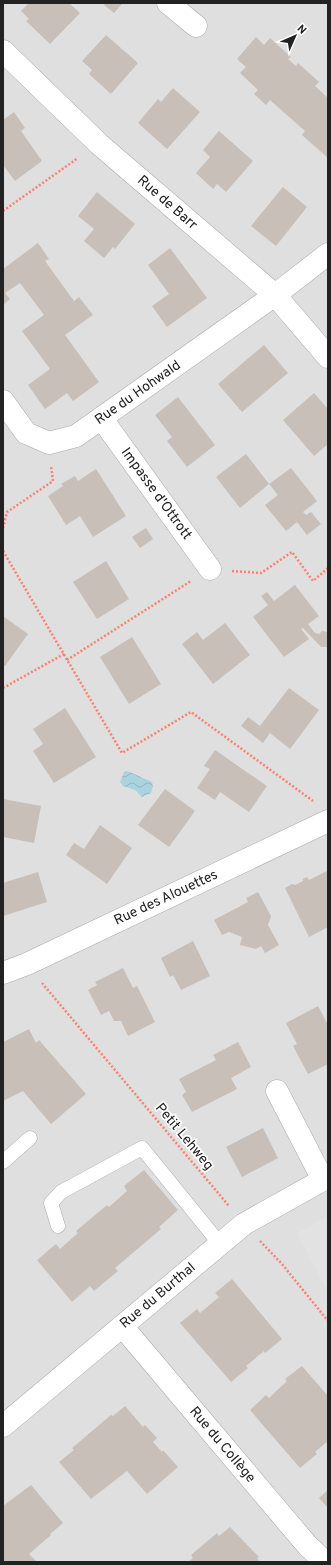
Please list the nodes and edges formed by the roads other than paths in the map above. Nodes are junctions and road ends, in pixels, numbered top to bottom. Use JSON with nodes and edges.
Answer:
{"nodes":[{"id":1,"x":168,"y":3,"type":"edge"},
{"id":2,"x":196,"y":26,"type":"dead end"},
{"id":3,"x":3,"y":51,"type":"edge"},
{"id":4,"x":328,"y":254,"type":"edge"},
{"id":5,"x":275,"y":295,"type":"junction"},
{"id":6,"x":328,"y":357,"type":"edge"},
{"id":7,"x":3,"y":401,"type":"edge"},
{"id":8,"x":102,"y":419,"type":"junction"},
{"id":9,"x":210,"y":569,"type":"road end"},
{"id":10,"x":326,"y":822,"type":"edge"},
{"id":11,"x":3,"y":973,"type":"edge"},
{"id":12,"x":277,"y":1091,"type":"dead end"},
{"id":13,"x":30,"y":1138,"type":"dead end"},
{"id":14,"x":3,"y":1162,"type":"edge"},
{"id":15,"x":326,"y":1179,"type":"edge"},
{"id":16,"x":58,"y":1226,"type":"dead end"},
{"id":17,"x":220,"y":1244,"type":"junction"},
{"id":18,"x":122,"y":1326,"type":"junction"},
{"id":19,"x":3,"y":1426,"type":"edge"},
{"id":20,"x":325,"y":1562,"type":"edge"}],
"edges":[{"from":1,"to":2,"type":"street"},
{"from":3,"to":5,"type":"street","name":"Rue de Barr"},
{"from":4,"to":5,"type":"street","name":"Rue du Hohwald"},
{"from":5,"to":6,"type":"street","name":"Rue de Barr"},
{"from":5,"to":8,"type":"street","name":"Rue du Hohwald"},
{"from":7,"to":8,"type":"street","name":"Rue du Hohwald"},
{"from":8,"to":9,"type":"street","name":"Impasse d'Ottrott"},
{"from":10,"to":11,"type":"street","name":"Rue des Alouettes"},
{"from":12,"to":15,"type":"street","name":"Rue du Burthal"},
{"from":13,"to":14,"type":"lane"},
{"from":15,"to":17,"type":"street","name":"Rue du Burthal"},
{"from":16,"to":17,"type":"lane"},
{"from":17,"to":18,"type":"street","name":"Rue du Burthal"},
{"from":18,"to":19,"type":"street","name":"Rue du Burthal"},
{"from":18,"to":20,"type":"street","name":"Rue du Collège"}]}
